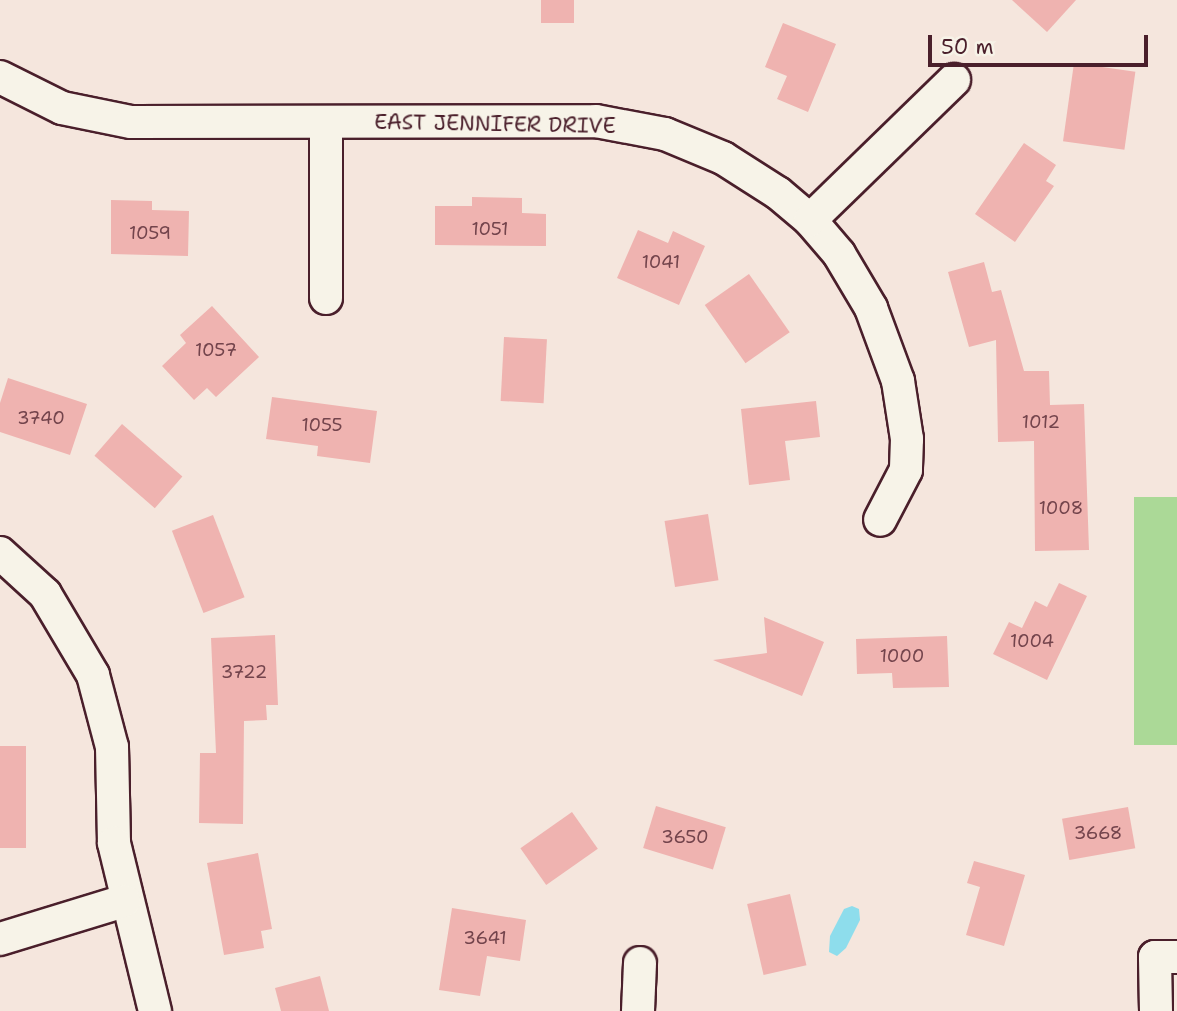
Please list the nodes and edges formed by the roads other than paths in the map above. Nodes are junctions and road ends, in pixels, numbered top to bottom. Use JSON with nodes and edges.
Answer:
{"nodes":[{"id":1,"x":0,"y":77,"type":"edge"},
{"id":2,"x":954,"y":80,"type":"dead end"},
{"id":3,"x":326,"y":122,"type":"junction"},
{"id":4,"x":810,"y":220,"type":"junction"},
{"id":5,"x":326,"y":298,"type":"dead end"},
{"id":6,"x":880,"y":520,"type":"dead end"},
{"id":7,"x":0,"y":553,"type":"edge"},
{"id":8,"x":124,"y":901,"type":"junction"},
{"id":9,"x":0,"y":939,"type":"edge"},
{"id":10,"x":1177,"y":957,"type":"edge"},
{"id":11,"x":640,"y":963,"type":"dead end"},
{"id":12,"x":155,"y":1011,"type":"edge"},
{"id":13,"x":638,"y":1011,"type":"edge"},
{"id":14,"x":1156,"y":1011,"type":"edge"}],
"edges":[{"from":1,"to":3,"type":"street","name":"EAST JENNIFER DRIVE"},
{"from":2,"to":4,"type":"street"},
{"from":3,"to":4,"type":"street","name":"EAST JENNIFER DRIVE"},
{"from":3,"to":5,"type":"street"},
{"from":4,"to":6,"type":"street","name":"EAST JENNIFER DRIVE"},
{"from":7,"to":8,"type":"street"},
{"from":8,"to":9,"type":"street"},
{"from":8,"to":12,"type":"street"},
{"from":10,"to":14,"type":"street"},
{"from":11,"to":13,"type":"street"}]}
